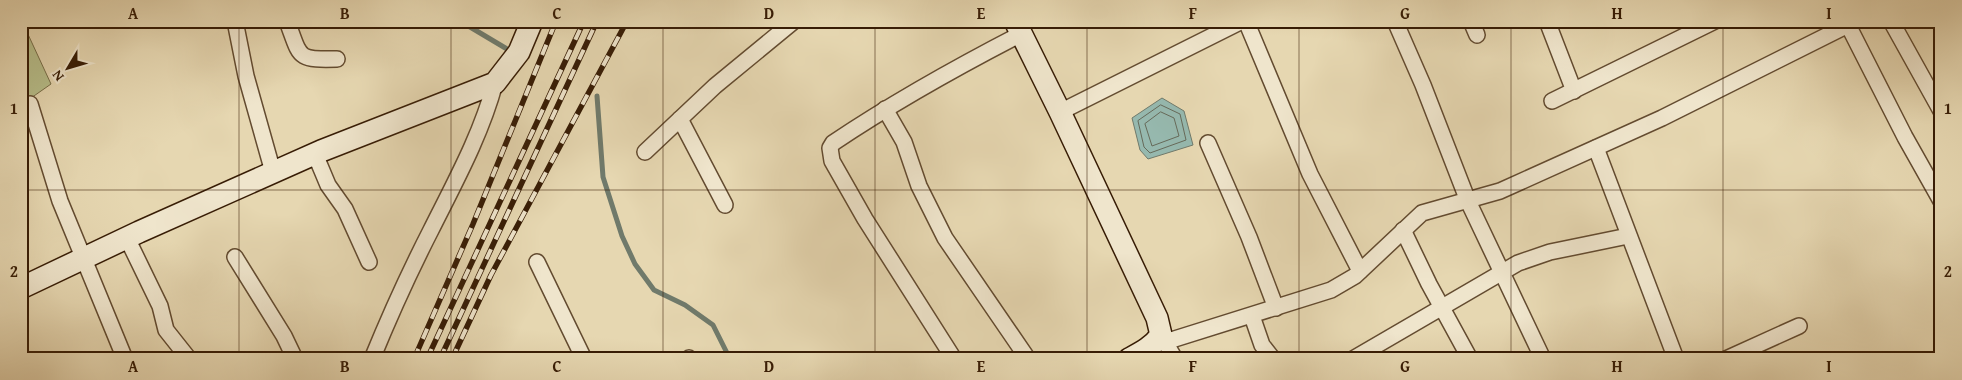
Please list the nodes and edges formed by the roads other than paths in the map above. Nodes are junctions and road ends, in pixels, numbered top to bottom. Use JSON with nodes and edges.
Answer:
{"nodes":[{"id":1,"x":235,"y":21,"type":"edge"},
{"id":2,"x":288,"y":21,"type":"edge"},
{"id":3,"x":532,"y":21,"type":"edge"},
{"id":4,"x":794,"y":21,"type":"edge"},
{"id":5,"x":1242,"y":21,"type":"edge"},
{"id":6,"x":1246,"y":21,"type":"edge"},
{"id":7,"x":1395,"y":21,"type":"edge"},
{"id":8,"x":1547,"y":21,"type":"edge"},
{"id":9,"x":1715,"y":21,"type":"edge"},
{"id":10,"x":1891,"y":21,"type":"edge"},
{"id":11,"x":1852,"y":23,"type":"edge"},
{"id":12,"x":1018,"y":28,"type":"edge"},
{"id":13,"x":337,"y":59,"type":"dead end"},
{"id":14,"x":495,"y":83,"type":"junction"},
{"id":15,"x":1574,"y":91,"type":"junction"},
{"id":16,"x":1552,"y":101,"type":"dead end"},
{"id":17,"x":30,"y":104,"type":"dead end"},
{"id":18,"x":885,"y":109,"type":"junction"},
{"id":19,"x":1941,"y":111,"type":"edge"},
{"id":20,"x":1060,"y":112,"type":"junction"},
{"id":21,"x":680,"y":118,"type":"junction"},
{"id":22,"x":1208,"y":143,"type":"dead end"},
{"id":23,"x":1596,"y":148,"type":"junction"},
{"id":24,"x":645,"y":152,"type":"dead end"},
{"id":25,"x":315,"y":154,"type":"junction"},
{"id":26,"x":273,"y":172,"type":"junction"},
{"id":27,"x":1468,"y":201,"type":"junction"},
{"id":28,"x":1941,"y":201,"type":"edge"},
{"id":29,"x":725,"y":204,"type":"dead end"},
{"id":30,"x":1403,"y":230,"type":"junction"},
{"id":31,"x":1628,"y":236,"type":"junction"},
{"id":32,"x":127,"y":238,"type":"junction"},
{"id":33,"x":235,"y":257,"type":"dead end"},
{"id":34,"x":84,"y":258,"type":"junction"},
{"id":35,"x":369,"y":262,"type":"dead end"},
{"id":36,"x":537,"y":262,"type":"dead end"},
{"id":37,"x":1360,"y":271,"type":"junction"},
{"id":38,"x":1502,"y":272,"type":"junction"},
{"id":39,"x":21,"y":288,"type":"edge"},
{"id":40,"x":1276,"y":308,"type":"junction"},
{"id":41,"x":1442,"y":308,"type":"junction"},
{"id":42,"x":1252,"y":316,"type":"junction"},
{"id":43,"x":1798,"y":326,"type":"dead end"},
{"id":44,"x":1163,"y":338,"type":"junction"},
{"id":45,"x":125,"y":359,"type":"edge"},
{"id":46,"x":189,"y":359,"type":"edge"},
{"id":47,"x":295,"y":359,"type":"edge"},
{"id":48,"x":372,"y":359,"type":"edge"},
{"id":49,"x":584,"y":359,"type":"edge"},
{"id":50,"x":954,"y":359,"type":"edge"},
{"id":51,"x":1028,"y":359,"type":"edge"},
{"id":52,"x":1129,"y":359,"type":"edge"},
{"id":53,"x":1175,"y":359,"type":"edge"},
{"id":54,"x":1273,"y":359,"type":"edge"},
{"id":55,"x":1353,"y":359,"type":"edge"},
{"id":56,"x":1470,"y":359,"type":"edge"},
{"id":57,"x":1543,"y":359,"type":"edge"},
{"id":58,"x":1676,"y":359,"type":"edge"},
{"id":59,"x":1726,"y":359,"type":"edge"}],
"edges":[{"from":1,"to":26,"type":"street"},
{"from":2,"to":13,"type":"street"},
{"from":3,"to":14,"type":"street"},
{"from":4,"to":21,"type":"street"},
{"from":5,"to":20,"type":"street"},
{"from":6,"to":37,"type":"street"},
{"from":7,"to":27,"type":"street"},
{"from":8,"to":15,"type":"street"},
{"from":9,"to":15,"type":"street"},
{"from":10,"to":19,"type":"street"},
{"from":11,"to":23,"type":"street"},
{"from":11,"to":28,"type":"street"},
{"from":12,"to":18,"type":"street"},
{"from":12,"to":20,"type":"street"},
{"from":14,"to":25,"type":"street"},
{"from":14,"to":48,"type":"street"},
{"from":15,"to":16,"type":"street"},
{"from":17,"to":34,"type":"street"},
{"from":18,"to":50,"type":"street"},
{"from":18,"to":51,"type":"street"},
{"from":20,"to":44,"type":"street"},
{"from":21,"to":24,"type":"street"},
{"from":21,"to":29,"type":"street"},
{"from":22,"to":40,"type":"street"},
{"from":23,"to":27,"type":"street"},
{"from":23,"to":31,"type":"street"},
{"from":25,"to":26,"type":"street"},
{"from":25,"to":35,"type":"street"},
{"from":26,"to":32,"type":"street"},
{"from":27,"to":30,"type":"street"},
{"from":27,"to":38,"type":"street"},
{"from":30,"to":37,"type":"street"},
{"from":30,"to":41,"type":"street"},
{"from":31,"to":38,"type":"street"},
{"from":31,"to":58,"type":"street"},
{"from":32,"to":34,"type":"street"},
{"from":32,"to":46,"type":"street"},
{"from":33,"to":47,"type":"street"},
{"from":34,"to":39,"type":"street"},
{"from":34,"to":45,"type":"street"},
{"from":36,"to":49,"type":"street"},
{"from":37,"to":40,"type":"street"},
{"from":38,"to":41,"type":"street"},
{"from":38,"to":57,"type":"street"},
{"from":40,"to":42,"type":"street"},
{"from":41,"to":55,"type":"street"},
{"from":41,"to":56,"type":"street"},
{"from":42,"to":44,"type":"street"},
{"from":42,"to":54,"type":"street"},
{"from":43,"to":59,"type":"street"},
{"from":44,"to":52,"type":"street"},
{"from":44,"to":53,"type":"street"}]}
